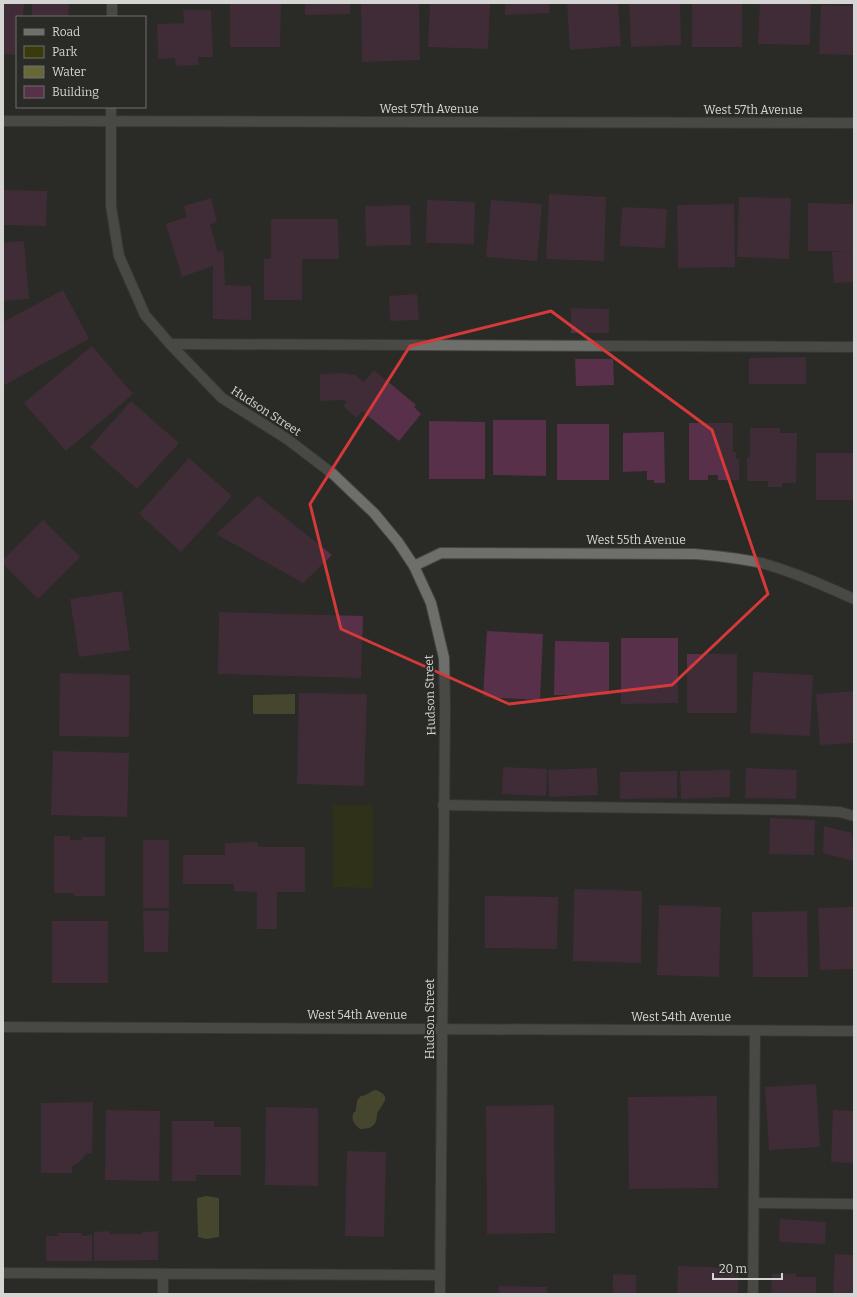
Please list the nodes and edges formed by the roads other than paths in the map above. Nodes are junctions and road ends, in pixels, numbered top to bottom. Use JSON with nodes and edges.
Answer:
{"nodes":[{"id":1,"x":112,"y":3,"type":"edge"},
{"id":2,"x":112,"y":16,"type":"edge"},
{"id":3,"x":111,"y":108,"type":"edge"},
{"id":4,"x":3,"y":121,"type":"edge"},
{"id":5,"x":112,"y":121,"type":"junction"},
{"id":6,"x":854,"y":123,"type":"edge"},
{"id":7,"x":170,"y":344,"type":"junction"},
{"id":8,"x":854,"y":347,"type":"edge"},
{"id":9,"x":414,"y":566,"type":"junction"},
{"id":10,"x":854,"y":599,"type":"edge"},
{"id":11,"x":444,"y":805,"type":"junction"},
{"id":12,"x":854,"y":816,"type":"edge"},
{"id":13,"x":3,"y":1027,"type":"edge"},
{"id":14,"x":443,"y":1029,"type":"junction"},
{"id":15,"x":755,"y":1031,"type":"junction"},
{"id":16,"x":854,"y":1031,"type":"edge"},
{"id":17,"x":754,"y":1203,"type":"junction"},
{"id":18,"x":854,"y":1204,"type":"edge"},
{"id":19,"x":3,"y":1273,"type":"edge"},
{"id":20,"x":163,"y":1274,"type":"junction"},
{"id":21,"x":440,"y":1275,"type":"junction"},
{"id":22,"x":163,"y":1294,"type":"edge"},
{"id":23,"x":440,"y":1294,"type":"edge"},
{"id":24,"x":753,"y":1294,"type":"edge"}],
"edges":[{"from":1,"to":2,"type":"street"},
{"from":3,"to":5,"type":"street","name":"Hudson Street"},
{"from":4,"to":5,"type":"street","name":"West 57th Avenue"},
{"from":5,"to":6,"type":"street","name":"West 57th Avenue"},
{"from":5,"to":7,"type":"street","name":"Hudson Street"},
{"from":7,"to":8,"type":"street"},
{"from":7,"to":9,"type":"street","name":"Hudson Street"},
{"from":9,"to":10,"type":"street","name":"West 55th Avenue"},
{"from":9,"to":11,"type":"street","name":"Hudson Street"},
{"from":11,"to":12,"type":"street"},
{"from":11,"to":14,"type":"street","name":"Hudson Street"},
{"from":13,"to":14,"type":"street","name":"West 54th Avenue"},
{"from":14,"to":15,"type":"street","name":"West 54th Avenue"},
{"from":14,"to":21,"type":"street","name":"Hudson Street"},
{"from":15,"to":16,"type":"street","name":"West 54th Avenue"},
{"from":15,"to":17,"type":"street"},
{"from":17,"to":18,"type":"street"},
{"from":17,"to":24,"type":"street"},
{"from":19,"to":20,"type":"street"},
{"from":20,"to":21,"type":"street"},
{"from":20,"to":22,"type":"street"},
{"from":21,"to":23,"type":"street","name":"Hudson Street"}]}
